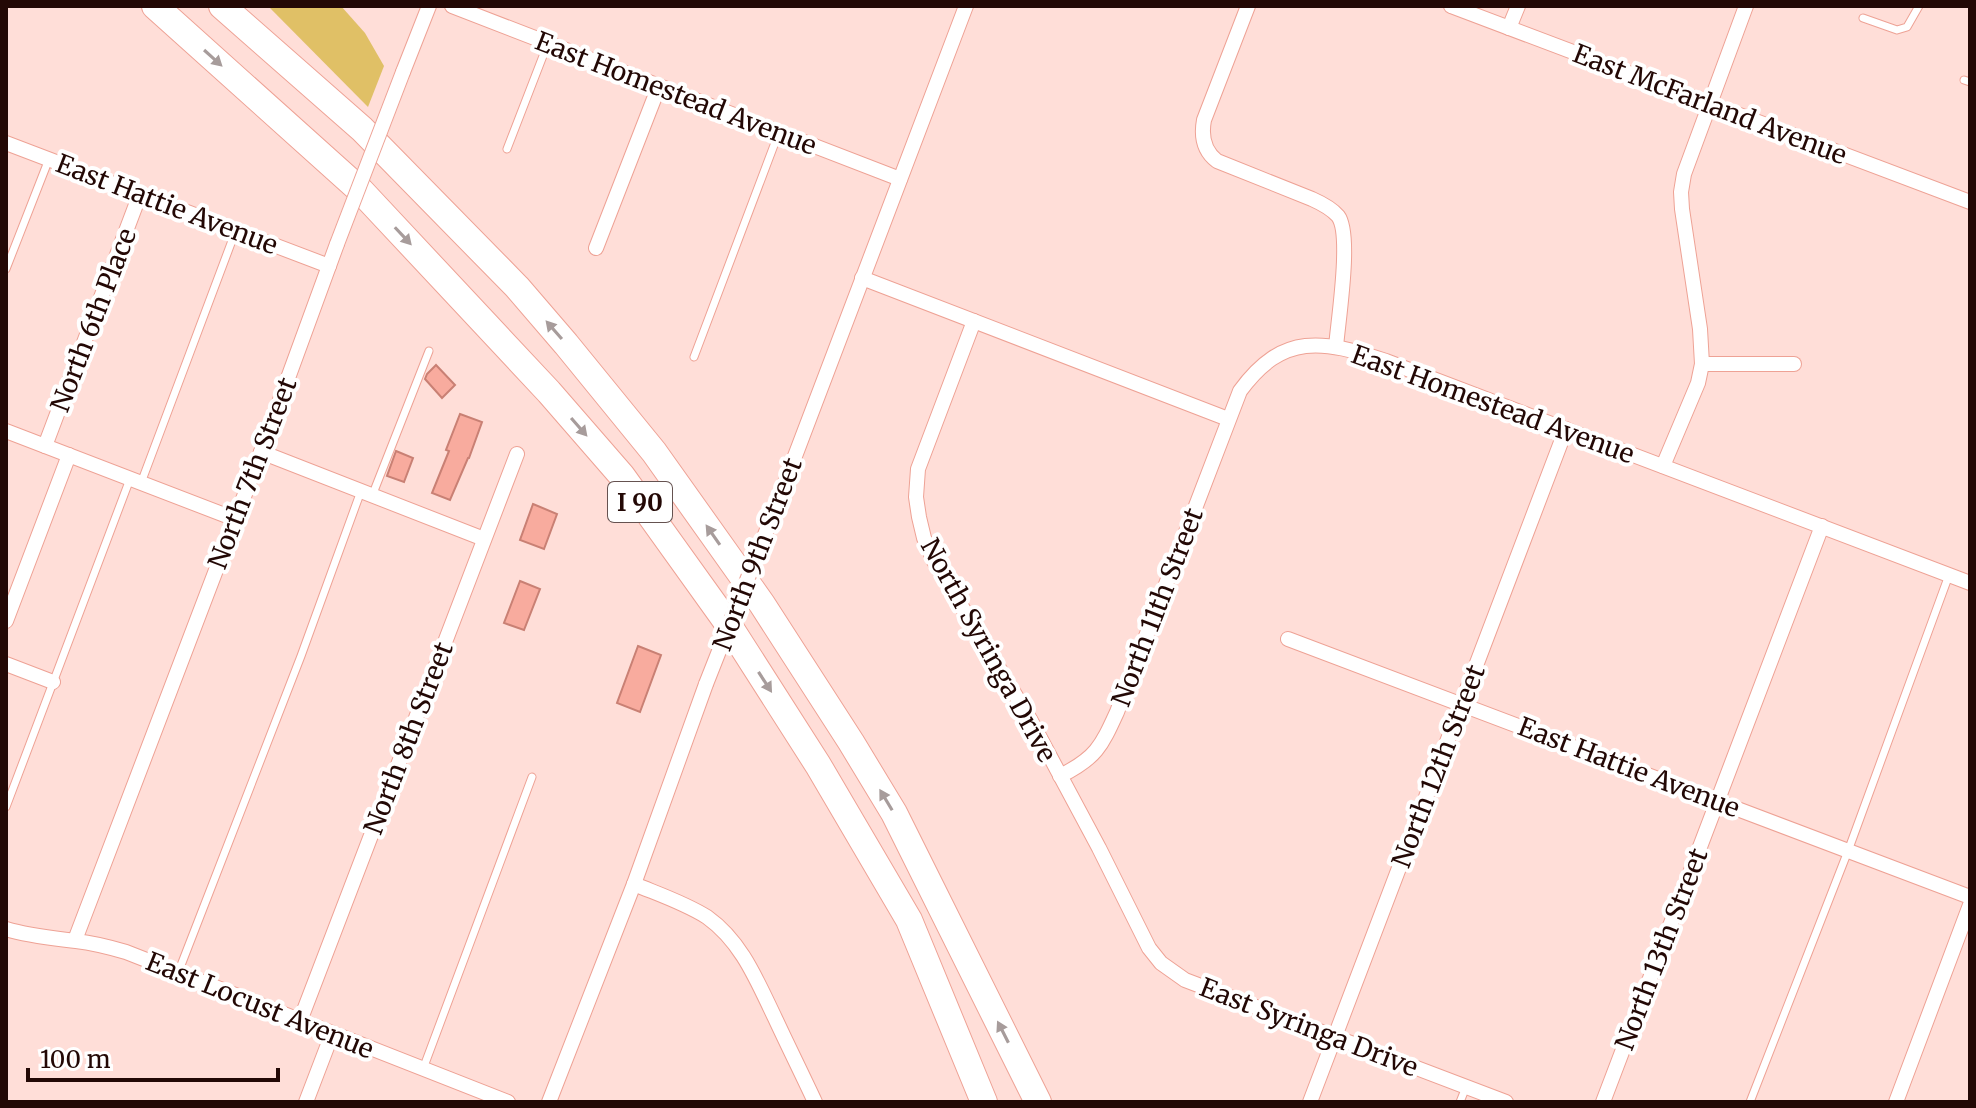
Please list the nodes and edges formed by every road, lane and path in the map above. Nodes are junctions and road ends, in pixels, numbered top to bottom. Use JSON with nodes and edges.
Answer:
{"nodes":[{"id":1,"x":155,"y":6,"type":"edge"},
{"id":2,"x":222,"y":6,"type":"edge"},
{"id":3,"x":429,"y":6,"type":"edge"},
{"id":4,"x":452,"y":6,"type":"edge"},
{"id":5,"x":966,"y":6,"type":"edge"},
{"id":6,"x":1248,"y":6,"type":"edge"},
{"id":7,"x":1451,"y":6,"type":"edge"},
{"id":8,"x":1518,"y":6,"type":"edge"},
{"id":9,"x":1746,"y":6,"type":"edge"},
{"id":10,"x":1919,"y":6,"type":"edge"},
{"id":11,"x":239,"y":16,"type":"edge"},
{"id":12,"x":1863,"y":18,"type":"dead end"},
{"id":13,"x":1509,"y":28,"type":"junction"},
{"id":14,"x":548,"y":43,"type":"junction"},
{"id":15,"x":659,"y":86,"type":"junction"},
{"id":16,"x":1709,"y":103,"type":"junction"},
{"id":17,"x":779,"y":132,"type":"junction"},
{"id":18,"x":6,"y":143,"type":"edge"},
{"id":19,"x":507,"y":149,"type":"dead end"},
{"id":20,"x":49,"y":159,"type":"junction"},
{"id":21,"x":900,"y":179,"type":"junction"},
{"id":22,"x":140,"y":194,"type":"junction"},
{"id":23,"x":1970,"y":202,"type":"edge"},
{"id":24,"x":236,"y":230,"type":"junction"},
{"id":25,"x":596,"y":248,"type":"dead end"},
{"id":26,"x":329,"y":266,"type":"junction"},
{"id":27,"x":6,"y":269,"type":"edge"},
{"id":28,"x":862,"y":278,"type":"junction"},
{"id":29,"x":974,"y":321,"type":"junction"},
{"id":30,"x":1336,"y":347,"type":"junction"},
{"id":31,"x":429,"y":351,"type":"dead end"},
{"id":32,"x":694,"y":357,"type":"dead end"},
{"id":33,"x":1702,"y":364,"type":"junction"},
{"id":34,"x":1794,"y":364,"type":"dead end"},
{"id":35,"x":1228,"y":419,"type":"junction"},
{"id":36,"x":1566,"y":429,"type":"junction"},
{"id":37,"x":6,"y":431,"type":"edge"},
{"id":38,"x":45,"y":446,"type":"junction"},
{"id":39,"x":261,"y":452,"type":"junction"},
{"id":40,"x":517,"y":454,"type":"dead end"},
{"id":41,"x":69,"y":455,"type":"junction"},
{"id":42,"x":1663,"y":466,"type":"junction"},
{"id":43,"x":136,"y":481,"type":"junction"},
{"id":44,"x":367,"y":494,"type":"junction"},
{"id":45,"x":235,"y":519,"type":"junction"},
{"id":46,"x":1822,"y":526,"type":"junction"},
{"id":47,"x":484,"y":539,"type":"junction"},
{"id":48,"x":1949,"y":575,"type":"junction"},
{"id":49,"x":1970,"y":583,"type":"edge"},
{"id":50,"x":6,"y":621,"type":"edge"},
{"id":51,"x":1288,"y":639,"type":"dead end"},
{"id":52,"x":6,"y":664,"type":"edge"},
{"id":53,"x":53,"y":682,"type":"junction"},
{"id":54,"x":1461,"y":703,"type":"junction"},
{"id":55,"x":1060,"y":776,"type":"junction"},
{"id":56,"x":532,"y":777,"type":"dead end"},
{"id":57,"x":1718,"y":801,"type":"junction"},
{"id":58,"x":6,"y":807,"type":"edge"},
{"id":59,"x":1848,"y":851,"type":"junction"},
{"id":60,"x":634,"y":884,"type":"junction"},
{"id":61,"x":1970,"y":897,"type":"edge"},
{"id":62,"x":1970,"y":905,"type":"edge"},
{"id":63,"x":6,"y":929,"type":"edge"},
{"id":64,"x":75,"y":940,"type":"junction"},
{"id":65,"x":1161,"y":963,"type":"joint"},
{"id":66,"x":178,"y":973,"type":"junction"},
{"id":67,"x":300,"y":1021,"type":"junction"},
{"id":68,"x":332,"y":1034,"type":"junction"},
{"id":69,"x":1335,"y":1037,"type":"junction"},
{"id":70,"x":423,"y":1069,"type":"junction"},
{"id":71,"x":1466,"y":1087,"type":"junction"},
{"id":72,"x":306,"y":1102,"type":"edge"},
{"id":73,"x":508,"y":1102,"type":"edge"},
{"id":74,"x":549,"y":1102,"type":"edge"},
{"id":75,"x":815,"y":1102,"type":"edge"},
{"id":76,"x":984,"y":1102,"type":"edge"},
{"id":77,"x":1038,"y":1102,"type":"edge"},
{"id":78,"x":1310,"y":1102,"type":"edge"},
{"id":79,"x":1460,"y":1102,"type":"edge"},
{"id":80,"x":1506,"y":1102,"type":"edge"},
{"id":81,"x":1603,"y":1102,"type":"edge"},
{"id":82,"x":1750,"y":1102,"type":"edge"},
{"id":83,"x":1896,"y":1102,"type":"edge"}],
"edges":[{"from":1,"to":76,"type":"highway","number":"I 90","one_way":true},
{"from":2,"to":11,"type":"highway","number":"I 90"},
{"from":3,"to":26,"type":"street","name":"North 7th Street","bridge":true},
{"from":4,"to":14,"type":"street","name":"East Homestead Avenue"},
{"from":5,"to":21,"type":"street","name":"North 9th Street"},
{"from":6,"to":30,"type":"street"},
{"from":7,"to":13,"type":"street","name":"East McFarland Avenue"},
{"from":8,"to":13,"type":"street"},
{"from":9,"to":16,"type":"street"},
{"from":10,"to":12,"type":"lane"},
{"from":77,"to":11,"type":"highway","number":"I 90","one_way":true},
{"from":13,"to":16,"type":"street","name":"East McFarland Avenue"},
{"from":14,"to":15,"type":"street","name":"East Homestead Avenue"},
{"from":14,"to":19,"type":"lane"},
{"from":15,"to":17,"type":"street","name":"East Homestead Avenue"},
{"from":15,"to":25,"type":"street"},
{"from":16,"to":23,"type":"street","name":"East McFarland Avenue"},
{"from":16,"to":33,"type":"street"},
{"from":17,"to":21,"type":"street","name":"East Homestead Avenue"},
{"from":17,"to":32,"type":"lane"},
{"from":18,"to":20,"type":"street","name":"East Hattie Avenue"},
{"from":20,"to":22,"type":"street","name":"East Hattie Avenue"},
{"from":20,"to":27,"type":"lane"},
{"from":21,"to":28,"type":"street","name":"North 9th Street"},
{"from":22,"to":24,"type":"street","name":"East Hattie Avenue"},
{"from":22,"to":38,"type":"street","name":"North 6th Place"},
{"from":24,"to":26,"type":"street","name":"East Hattie Avenue"},
{"from":24,"to":43,"type":"lane"},
{"from":26,"to":39,"type":"street","name":"North 7th Street"},
{"from":28,"to":29,"type":"street"},
{"from":28,"to":60,"type":"street","name":"North 9th Street","bridge":true},
{"from":29,"to":35,"type":"street"},
{"from":29,"to":55,"type":"street","name":"North Syringa Drive"},
{"from":30,"to":35,"type":"street","name":"East Homestead Avenue"},
{"from":30,"to":36,"type":"street","name":"East Homestead Avenue"},
{"from":31,"to":44,"type":"lane"},
{"from":33,"to":34,"type":"street"},
{"from":33,"to":42,"type":"street"},
{"from":35,"to":55,"type":"street","name":"North 11th Street"},
{"from":36,"to":42,"type":"street","name":"East Homestead Avenue"},
{"from":36,"to":54,"type":"street","name":"North 12th Street"},
{"from":37,"to":38,"type":"street"},
{"from":38,"to":41,"type":"street"},
{"from":39,"to":44,"type":"street"},
{"from":39,"to":45,"type":"street","name":"North 7th Street"},
{"from":40,"to":47,"type":"street","name":"North 8th Street"},
{"from":41,"to":43,"type":"street"},
{"from":41,"to":50,"type":"street"},
{"from":42,"to":46,"type":"street","name":"East Homestead Avenue"},
{"from":43,"to":45,"type":"street"},
{"from":43,"to":53,"type":"lane"},
{"from":44,"to":47,"type":"street"},
{"from":44,"to":66,"type":"lane"},
{"from":45,"to":64,"type":"street","name":"North 7th Street"},
{"from":46,"to":48,"type":"street","name":"East Homestead Avenue"},
{"from":46,"to":57,"type":"street","name":"North 13th Street"},
{"from":47,"to":67,"type":"street","name":"North 8th Street"},
{"from":48,"to":49,"type":"street","name":"East Homestead Avenue"},
{"from":48,"to":59,"type":"lane"},
{"from":51,"to":54,"type":"street","name":"East Hattie Avenue"},
{"from":52,"to":53,"type":"street"},
{"from":53,"to":58,"type":"lane"},
{"from":54,"to":57,"type":"street","name":"East Hattie Avenue"},
{"from":54,"to":69,"type":"street","name":"North 12th Street"},
{"from":55,"to":65,"type":"street","name":"North Syringa Drive"},
{"from":56,"to":70,"type":"lane"},
{"from":57,"to":59,"type":"street","name":"East Hattie Avenue"},
{"from":57,"to":81,"type":"street","name":"North 13th Street"},
{"from":59,"to":61,"type":"street","name":"East Hattie Avenue"},
{"from":59,"to":82,"type":"lane"},
{"from":60,"to":74,"type":"street","name":"North 9th Street"},
{"from":60,"to":75,"type":"street"},
{"from":62,"to":83,"type":"street"},
{"from":63,"to":64,"type":"street","name":"East Locust Avenue"},
{"from":64,"to":66,"type":"street","name":"East Locust Avenue"},
{"from":65,"to":69,"type":"street","name":"East Syringa Drive"},
{"from":66,"to":67,"type":"street","name":"East Locust Avenue"},
{"from":67,"to":68,"type":"street","name":"East Locust Avenue"},
{"from":68,"to":70,"type":"street","name":"East Locust Avenue"},
{"from":68,"to":72,"type":"street"},
{"from":69,"to":71,"type":"street","name":"East Syringa Drive"},
{"from":69,"to":78,"type":"street","name":"North 12th Street"},
{"from":70,"to":73,"type":"street","name":"East Locust Avenue"},
{"from":71,"to":79,"type":"lane"},
{"from":71,"to":80,"type":"street","name":"East Syringa Drive"}]}
